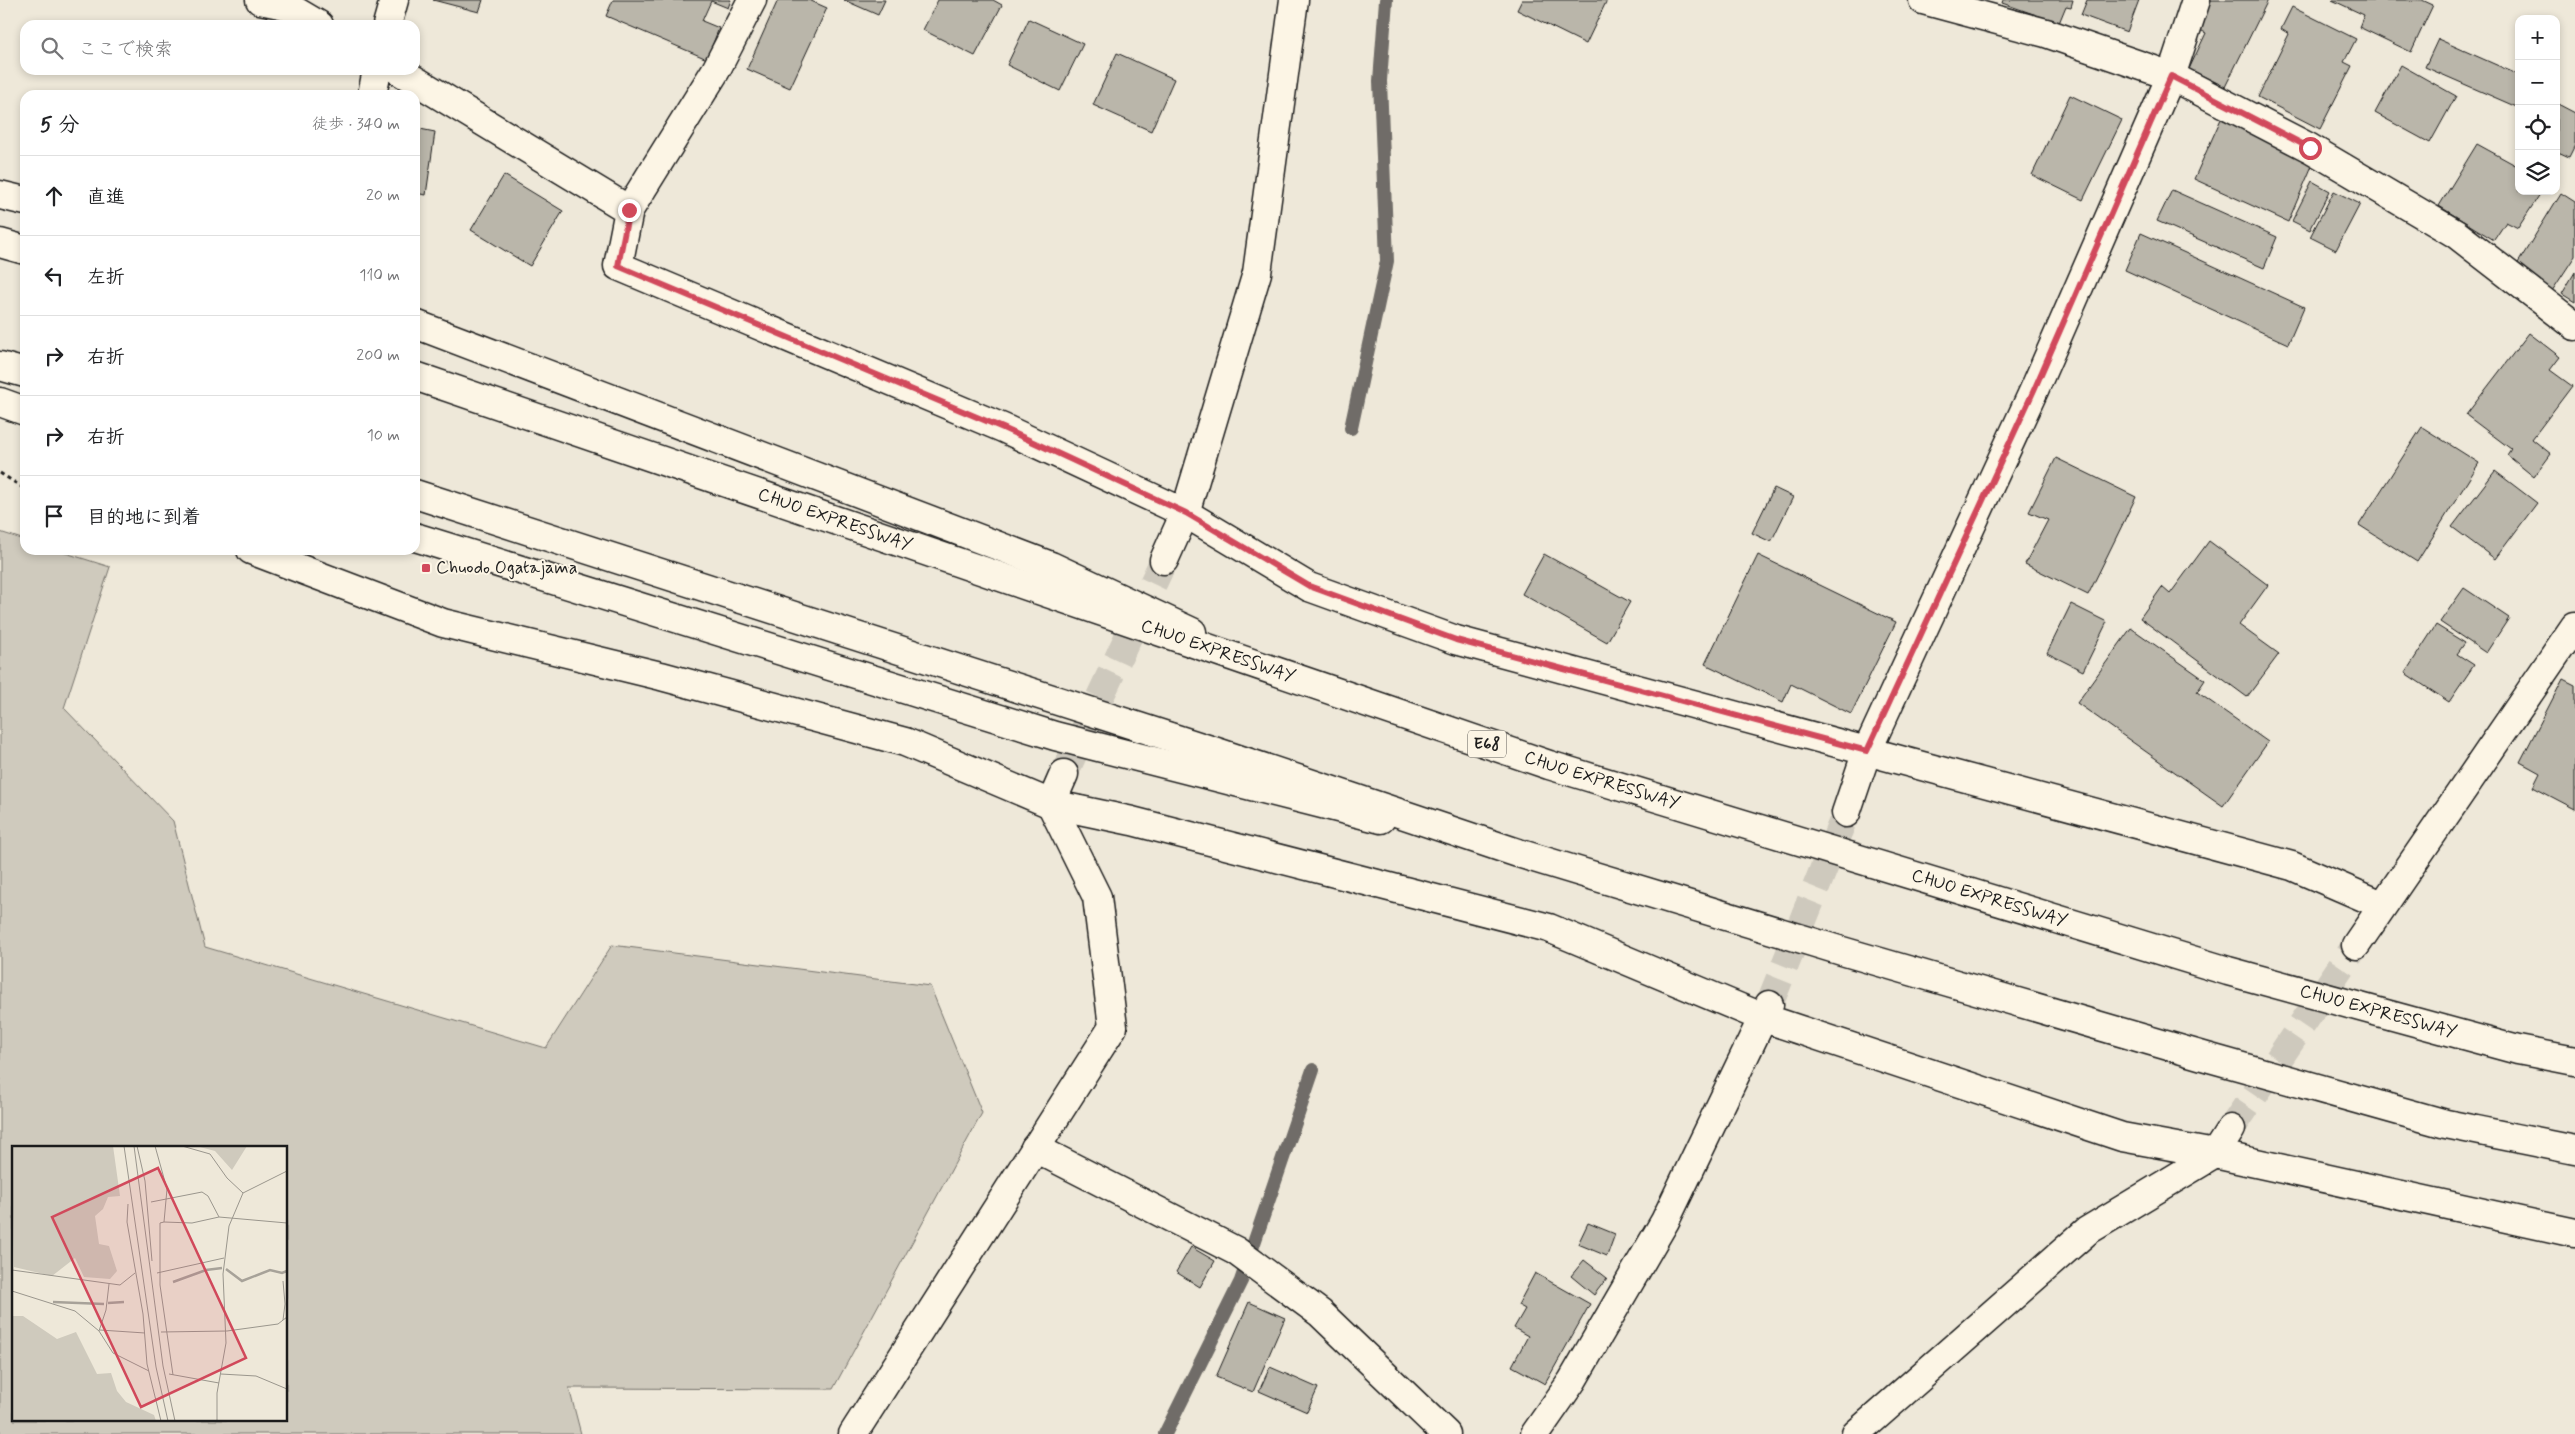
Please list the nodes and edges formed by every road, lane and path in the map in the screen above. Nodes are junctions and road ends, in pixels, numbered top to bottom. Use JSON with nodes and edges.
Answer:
{"nodes":[{"id":1,"x":260,"y":0,"type":"edge"},
{"id":2,"x":394,"y":0,"type":"edge"},
{"id":3,"x":752,"y":0,"type":"edge"},
{"id":4,"x":1294,"y":0,"type":"edge"},
{"id":5,"x":1923,"y":0,"type":"edge"},
{"id":6,"x":2196,"y":0,"type":"edge"},
{"id":7,"x":310,"y":20,"type":"edge"},
{"id":8,"x":388,"y":20,"type":"edge"},
{"id":9,"x":376,"y":75,"type":"edge"},
{"id":10,"x":406,"y":75,"type":"edge"},
{"id":11,"x":2171,"y":76,"type":"junction"},
{"id":12,"x":373,"y":90,"type":"edge"},
{"id":13,"x":0,"y":195,"type":"edge"},
{"id":14,"x":20,"y":200,"type":"edge"},
{"id":15,"x":629,"y":210,"type":"junction"},
{"id":16,"x":0,"y":243,"type":"edge"},
{"id":17,"x":20,"y":249,"type":"edge"},
{"id":18,"x":420,"y":326,"type":"edge"},
{"id":19,"x":2575,"y":326,"type":"edge"},
{"id":20,"x":0,"y":366,"type":"edge"},
{"id":21,"x":20,"y":372,"type":"edge"},
{"id":22,"x":420,"y":378,"type":"edge"},
{"id":23,"x":0,"y":402,"type":"edge"},
{"id":24,"x":20,"y":408,"type":"edge"},
{"id":25,"x":0,"y":473,"type":"edge"},
{"id":26,"x":20,"y":486,"type":"edge"},
{"id":27,"x":420,"y":496,"type":"edge"},
{"id":28,"x":1186,"y":513,"type":"junction"},
{"id":29,"x":420,"y":539,"type":"edge"},
{"id":30,"x":265,"y":555,"type":"edge"},
{"id":31,"x":1164,"y":560,"type":"tunnel mouth"},
{"id":32,"x":2575,"y":626,"type":"edge"},
{"id":33,"x":1272,"y":671,"type":"junction"},
{"id":34,"x":1867,"y":751,"type":"junction"},
{"id":35,"x":1064,"y":774,"type":"tunnel mouth"},
{"id":36,"x":1051,"y":804,"type":"junction"},
{"id":37,"x":1846,"y":812,"type":"tunnel mouth"},
{"id":38,"x":1518,"y":853,"type":"junction"},
{"id":39,"x":2382,"y":905,"type":"junction"},
{"id":40,"x":2356,"y":945,"type":"tunnel mouth"},
{"id":41,"x":1766,"y":1012,"type":"junction"},
{"id":42,"x":2575,"y":1061,"type":"edge"},
{"id":43,"x":2232,"y":1129,"type":"tunnel mouth"},
{"id":44,"x":1036,"y":1148,"type":"junction"},
{"id":45,"x":2575,"y":1150,"type":"edge"},
{"id":46,"x":2215,"y":1154,"type":"junction"},
{"id":47,"x":2575,"y":1233,"type":"edge"},
{"id":48,"x":854,"y":1434,"type":"edge"},
{"id":49,"x":1446,"y":1434,"type":"edge"},
{"id":50,"x":1535,"y":1434,"type":"edge"},
{"id":51,"x":1856,"y":1434,"type":"edge"}],
"edges":[{"from":1,"to":7,"type":"main road"},
{"from":2,"to":8,"type":"main road"},
{"from":3,"to":15,"type":"main road"},
{"from":4,"to":28,"type":"main road"},
{"from":5,"to":11,"type":"main road"},
{"from":6,"to":11,"type":"main road"},
{"from":9,"to":12,"type":"main road"},
{"from":10,"to":15,"type":"main road"},
{"from":11,"to":19,"type":"main road"},
{"from":11,"to":34,"type":"main road"},
{"from":13,"to":14,"type":"main road"},
{"from":15,"to":28,"type":"main road"},
{"from":16,"to":17,"type":"main road"},
{"from":18,"to":33,"type":"main road"},
{"from":20,"to":21,"type":"main road"},
{"from":22,"to":33,"type":"main road","name":"CHUO EXPRESSWAY","number":"E68"},
{"from":23,"to":24,"type":"main road"},
{"from":25,"to":26,"type":"path"},
{"from":27,"to":38,"type":"main road"},
{"from":28,"to":31,"type":"main road"},
{"from":28,"to":34,"type":"main road"},
{"from":29,"to":38,"type":"main road"},
{"from":30,"to":36,"type":"main road"},
{"from":32,"to":39,"type":"main road"},
{"from":33,"to":42,"type":"main road","name":"CHUO EXPRESSWAY","number":"E68"},
{"from":34,"to":37,"type":"main road"},
{"from":34,"to":39,"type":"main road"},
{"from":35,"to":36,"type":"main road"},
{"from":36,"to":41,"type":"main road"},
{"from":36,"to":44,"type":"main road"},
{"from":38,"to":45,"type":"main road"},
{"from":39,"to":40,"type":"main road"},
{"from":41,"to":46,"type":"main road"},
{"from":41,"to":50,"type":"main road"},
{"from":43,"to":46,"type":"main road"},
{"from":44,"to":48,"type":"main road"},
{"from":44,"to":49,"type":"main road"},
{"from":46,"to":47,"type":"main road"},
{"from":46,"to":51,"type":"main road"}]}
